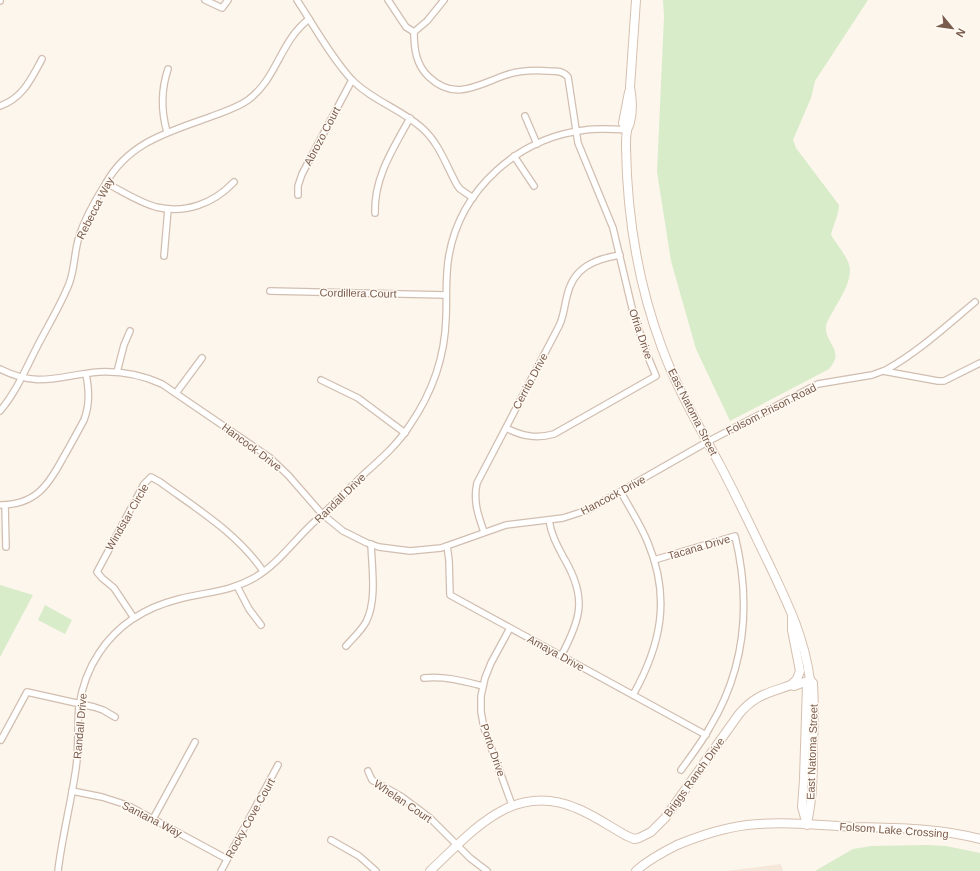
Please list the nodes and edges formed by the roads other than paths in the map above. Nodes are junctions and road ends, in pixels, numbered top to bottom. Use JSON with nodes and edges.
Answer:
{"nodes":[{"id":1,"x":205,"y":0,"type":"edge"},
{"id":2,"x":228,"y":0,"type":"edge"},
{"id":3,"x":297,"y":0,"type":"edge"},
{"id":4,"x":388,"y":0,"type":"edge"},
{"id":5,"x":444,"y":0,"type":"edge"},
{"id":6,"x":636,"y":0,"type":"edge"},
{"id":7,"x":309,"y":19,"type":"junction"},
{"id":8,"x":414,"y":32,"type":"junction"},
{"id":9,"x":42,"y":59,"type":"dead end"},
{"id":10,"x":168,"y":69,"type":"dead end"},
{"id":11,"x":352,"y":80,"type":"junction"},
{"id":12,"x":0,"y":106,"type":"edge"},
{"id":13,"x":525,"y":116,"type":"dead end"},
{"id":14,"x":410,"y":118,"type":"junction"},
{"id":15,"x":627,"y":130,"type":"junction"},
{"id":16,"x":167,"y":132,"type":"junction"},
{"id":17,"x":577,"y":132,"type":"junction"},
{"id":18,"x":538,"y":144,"type":"junction"},
{"id":19,"x":514,"y":156,"type":"junction"},
{"id":20,"x":234,"y":182,"type":"dead end"},
{"id":21,"x":106,"y":183,"type":"junction"},
{"id":22,"x":534,"y":186,"type":"dead end"},
{"id":23,"x":298,"y":195,"type":"dead end"},
{"id":24,"x":473,"y":198,"type":"junction"},
{"id":25,"x":168,"y":209,"type":"junction"},
{"id":26,"x":375,"y":213,"type":"dead end"},
{"id":27,"x":620,"y":255,"type":"junction"},
{"id":28,"x":164,"y":256,"type":"dead end"},
{"id":29,"x":270,"y":291,"type":"dead end"},
{"id":30,"x":446,"y":295,"type":"junction"},
{"id":31,"x":975,"y":302,"type":"dead end"},
{"id":32,"x":130,"y":331,"type":"dead end"},
{"id":33,"x":202,"y":358,"type":"dead end"},
{"id":34,"x":980,"y":363,"type":"edge"},
{"id":35,"x":0,"y":369,"type":"edge"},
{"id":36,"x":883,"y":371,"type":"junction"},
{"id":37,"x":118,"y":372,"type":"junction"},
{"id":38,"x":86,"y":374,"type":"junction"},
{"id":39,"x":21,"y":377,"type":"junction"},
{"id":40,"x":321,"y":380,"type":"dead end"},
{"id":41,"x":176,"y":393,"type":"junction"},
{"id":42,"x":0,"y":411,"type":"edge"},
{"id":43,"x":506,"y":428,"type":"junction"},
{"id":44,"x":405,"y":433,"type":"junction"},
{"id":45,"x":707,"y":442,"type":"junction"},
{"id":46,"x":621,"y":492,"type":"junction"},
{"id":47,"x":2,"y":505,"type":"edge"},
{"id":48,"x":322,"y":514,"type":"junction"},
{"id":49,"x":549,"y":520,"type":"junction"},
{"id":50,"x":484,"y":532,"type":"junction"},
{"id":51,"x":371,"y":544,"type":"junction"},
{"id":52,"x":447,"y":546,"type":"junction"},
{"id":53,"x":6,"y":547,"type":"dead end"},
{"id":54,"x":654,"y":560,"type":"junction"},
{"id":55,"x":263,"y":572,"type":"junction"},
{"id":56,"x":237,"y":586,"type":"junction"},
{"id":57,"x":792,"y":614,"type":"junction"},
{"id":58,"x":134,"y":618,"type":"junction"},
{"id":59,"x":262,"y":625,"type":"dead end"},
{"id":60,"x":510,"y":628,"type":"junction"},
{"id":61,"x":346,"y":646,"type":"dead end"},
{"id":62,"x":561,"y":656,"type":"junction"},
{"id":63,"x":424,"y":678,"type":"dead end"},
{"id":64,"x":810,"y":680,"type":"junction"},
{"id":65,"x":791,"y":685,"type":"junction"},
{"id":66,"x":483,"y":686,"type":"junction"},
{"id":67,"x":633,"y":695,"type":"junction"},
{"id":68,"x":79,"y":705,"type":"junction"},
{"id":69,"x":115,"y":717,"type":"dead end"},
{"id":70,"x":706,"y":735,"type":"junction"},
{"id":71,"x":1,"y":740,"type":"edge"},
{"id":72,"x":195,"y":742,"type":"dead end"},
{"id":73,"x":278,"y":765,"type":"dead end"},
{"id":74,"x":681,"y":770,"type":"dead end"},
{"id":75,"x":368,"y":771,"type":"dead end"},
{"id":76,"x":72,"y":791,"type":"junction"},
{"id":77,"x":512,"y":805,"type":"junction"},
{"id":78,"x":153,"y":819,"type":"junction"},
{"id":79,"x":807,"y":825,"type":"junction"},
{"id":80,"x":980,"y":839,"type":"edge"},
{"id":81,"x":331,"y":840,"type":"dead end"},
{"id":82,"x":458,"y":846,"type":"junction"},
{"id":83,"x":227,"y":859,"type":"junction"},
{"id":84,"x":58,"y":871,"type":"edge"},
{"id":85,"x":221,"y":871,"type":"edge"},
{"id":86,"x":376,"y":871,"type":"edge"},
{"id":87,"x":430,"y":871,"type":"edge"},
{"id":88,"x":487,"y":871,"type":"edge"},
{"id":89,"x":636,"y":871,"type":"edge"}],
"edges":[{"from":1,"to":2,"type":"street"},
{"from":3,"to":7,"type":"street"},
{"from":4,"to":8,"type":"street"},
{"from":5,"to":8,"type":"street"},
{"from":6,"to":15,"type":"main road","name":"East Natoma Street"},
{"from":7,"to":11,"type":"street"},
{"from":7,"to":16,"type":"street","name":"Rebecca Way"},
{"from":8,"to":17,"type":"street","name":"Ofria Drive"},
{"from":9,"to":12,"type":"street"},
{"from":10,"to":16,"type":"street"},
{"from":11,"to":14,"type":"street"},
{"from":11,"to":23,"type":"street","name":"Abrozo Court"},
{"from":13,"to":18,"type":"street"},
{"from":14,"to":24,"type":"street"},
{"from":14,"to":26,"type":"street"},
{"from":15,"to":17,"type":"street","name":"Randall Drive"},
{"from":15,"to":45,"type":"main road","name":"East Natoma Street"},
{"from":16,"to":21,"type":"street","name":"Rebecca Way"},
{"from":17,"to":18,"type":"street","name":"Randall Drive"},
{"from":17,"to":27,"type":"street","name":"Ofria Drive"},
{"from":18,"to":19,"type":"street","name":"Randall Drive"},
{"from":19,"to":22,"type":"street"},
{"from":19,"to":24,"type":"street","name":"Randall Drive"},
{"from":20,"to":25,"type":"street"},
{"from":21,"to":25,"type":"street"},
{"from":21,"to":39,"type":"street","name":"Rebecca Way"},
{"from":24,"to":30,"type":"street","name":"Randall Drive"},
{"from":25,"to":28,"type":"street"},
{"from":27,"to":43,"type":"street","name":"Cerrito Drive"},
{"from":27,"to":43,"type":"street","name":"Ofria Drive"},
{"from":29,"to":30,"type":"street","name":"Cordillera Court"},
{"from":30,"to":44,"type":"street","name":"Randall Drive"},
{"from":31,"to":36,"type":"street","name":"Folsom Prison Road"},
{"from":32,"to":37,"type":"street"},
{"from":33,"to":41,"type":"street"},
{"from":34,"to":36,"type":"street","name":"Folsom Prison Road"},
{"from":35,"to":39,"type":"street","name":"Hancock Drive"},
{"from":36,"to":45,"type":"street","name":"Folsom Prison Road"},
{"from":37,"to":38,"type":"street","name":"Hancock Drive"},
{"from":37,"to":41,"type":"street","name":"Hancock Drive"},
{"from":38,"to":39,"type":"street","name":"Hancock Drive"},
{"from":38,"to":47,"type":"street"},
{"from":39,"to":42,"type":"street","name":"Rebecca Way"},
{"from":40,"to":44,"type":"street"},
{"from":41,"to":48,"type":"street","name":"Hancock Drive"},
{"from":43,"to":50,"type":"street","name":"Cerrito Drive"},
{"from":44,"to":48,"type":"street","name":"Randall Drive"},
{"from":45,"to":46,"type":"street","name":"Hancock Drive"},
{"from":45,"to":57,"type":"main road","name":"East Natoma Street"},
{"from":46,"to":49,"type":"street","name":"Hancock Drive"},
{"from":46,"to":54,"type":"street"},
{"from":47,"to":53,"type":"street"},
{"from":48,"to":51,"type":"street","name":"Hancock Drive"},
{"from":48,"to":55,"type":"street","name":"Randall Drive"},
{"from":49,"to":50,"type":"street","name":"Hancock Drive"},
{"from":49,"to":62,"type":"street"},
{"from":50,"to":52,"type":"street","name":"Hancock Drive"},
{"from":51,"to":52,"type":"street","name":"Hancock Drive"},
{"from":51,"to":61,"type":"street"},
{"from":52,"to":60,"type":"street","name":"Amaya Drive"},
{"from":54,"to":67,"type":"street"},
{"from":54,"to":70,"type":"street","name":"Tacana Drive"},
{"from":55,"to":56,"type":"street","name":"Randall Drive"},
{"from":55,"to":58,"type":"street","name":"Windstar Circle"},
{"from":56,"to":58,"type":"street","name":"Randall Drive"},
{"from":56,"to":59,"type":"street"},
{"from":57,"to":64,"type":"main road","name":"East Natoma Street"},
{"from":57,"to":65,"type":"main road"},
{"from":58,"to":68,"type":"street","name":"Randall Drive"},
{"from":60,"to":62,"type":"street","name":"Amaya Drive"},
{"from":60,"to":66,"type":"street","name":"Porto Drive"},
{"from":62,"to":67,"type":"street","name":"Amaya Drive"},
{"from":63,"to":66,"type":"street"},
{"from":64,"to":65,"type":"main road","name":"Briggs Ranch Drive"},
{"from":64,"to":79,"type":"main road","name":"East Natoma Street"},
{"from":65,"to":77,"type":"main road","name":"Briggs Ranch Drive"},
{"from":66,"to":77,"type":"street","name":"Porto Drive"},
{"from":67,"to":70,"type":"street","name":"Amaya Drive"},
{"from":68,"to":69,"type":"street"},
{"from":68,"to":71,"type":"street"},
{"from":68,"to":76,"type":"street","name":"Randall Drive"},
{"from":70,"to":74,"type":"street","name":"Tacana Drive"},
{"from":72,"to":78,"type":"street"},
{"from":73,"to":83,"type":"street","name":"Rocky Cove Court"},
{"from":75,"to":82,"type":"street","name":"Whelan Court"},
{"from":76,"to":78,"type":"street","name":"Santana Way"},
{"from":76,"to":84,"type":"street","name":"Randall Drive"},
{"from":77,"to":82,"type":"main road","name":"Briggs Ranch Drive"},
{"from":78,"to":83,"type":"street","name":"Santana Way"},
{"from":79,"to":80,"type":"main road","name":"Folsom Lake Crossing"},
{"from":79,"to":89,"type":"main road"},
{"from":81,"to":86,"type":"street"},
{"from":82,"to":87,"type":"main road","name":"Briggs Ranch Drive"},
{"from":82,"to":88,"type":"street","name":"Whelan Court"},
{"from":83,"to":85,"type":"street","name":"Rocky Cove Court"}]}
